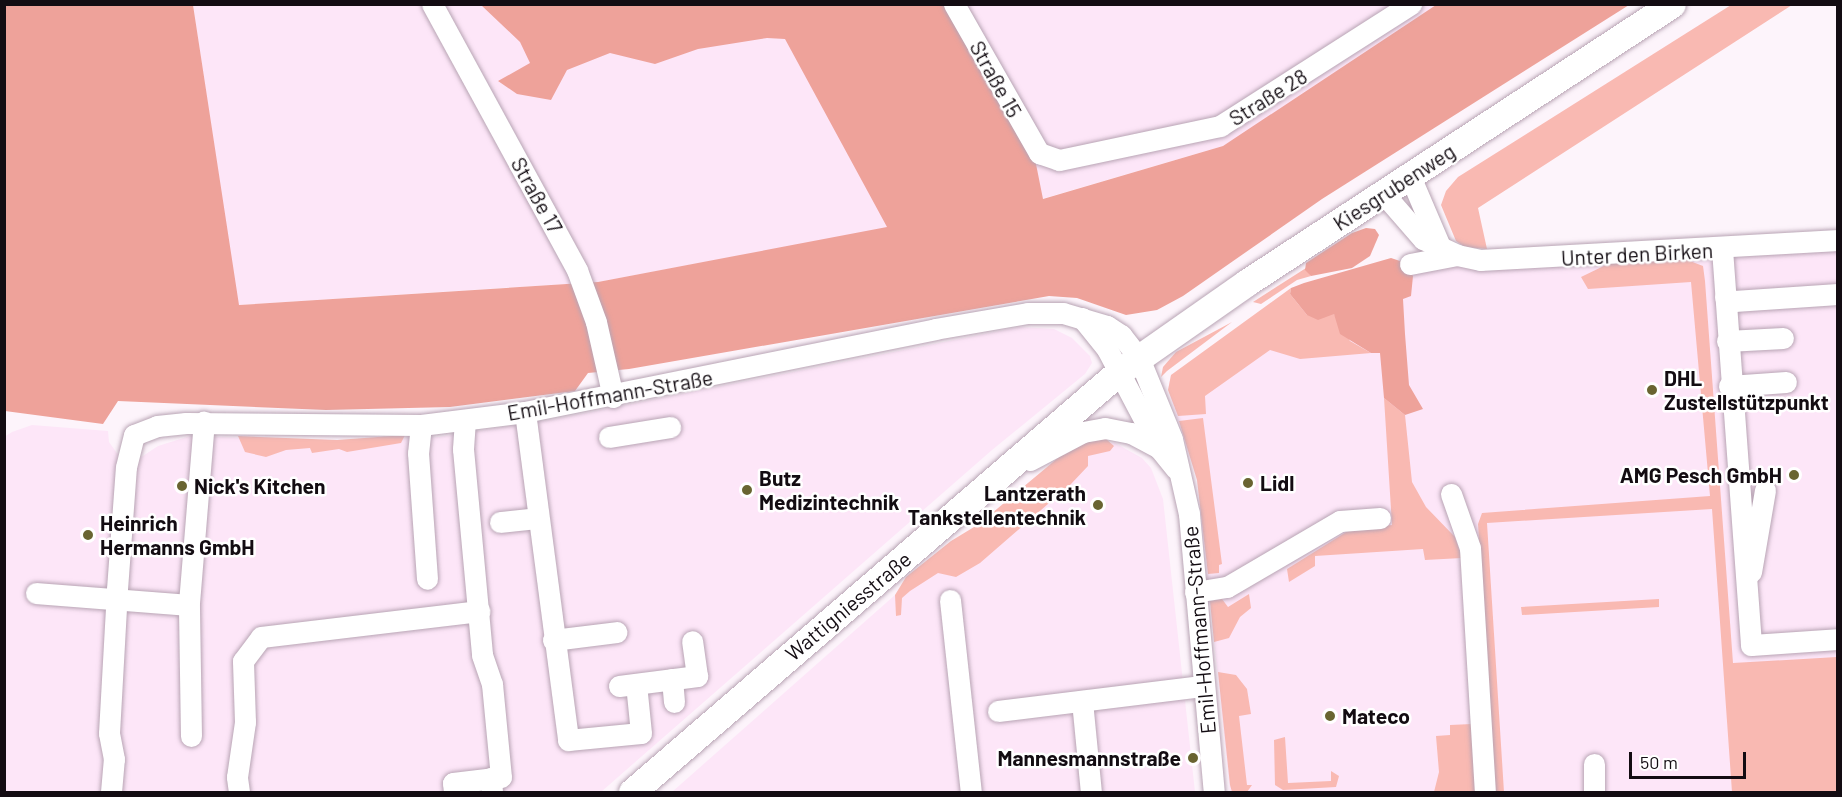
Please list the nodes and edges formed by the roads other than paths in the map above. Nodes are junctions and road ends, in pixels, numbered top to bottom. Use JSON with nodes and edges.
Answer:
{"nodes":[{"id":1,"x":432,"y":4,"type":"edge"},
{"id":2,"x":954,"y":4,"type":"edge"},
{"id":3,"x":1411,"y":4,"type":"edge"},
{"id":4,"x":1672,"y":4,"type":"edge"},
{"id":5,"x":1040,"y":153,"type":"joint"},
{"id":6,"x":1410,"y":176,"type":"junction"},
{"id":7,"x":1383,"y":193,"type":"junction"},
{"id":8,"x":1838,"y":240,"type":"edge"},
{"id":9,"x":1439,"y":244,"type":"junction"},
{"id":10,"x":1722,"y":249,"type":"junction"},
{"id":11,"x":1457,"y":255,"type":"junction"},
{"id":12,"x":1410,"y":264,"type":"dead end"},
{"id":13,"x":1838,"y":294,"type":"edge"},
{"id":14,"x":1725,"y":297,"type":"junction"},
{"id":15,"x":1783,"y":338,"type":"dead end"},
{"id":16,"x":1727,"y":341,"type":"junction"},
{"id":17,"x":1129,"y":365,"type":"junction"},
{"id":18,"x":1786,"y":382,"type":"dead end"},
{"id":19,"x":1729,"y":386,"type":"junction"},
{"id":20,"x":613,"y":397,"type":"junction"},
{"id":21,"x":525,"y":412,"type":"junction"},
{"id":22,"x":465,"y":420,"type":"junction"},
{"id":23,"x":204,"y":422,"type":"junction"},
{"id":24,"x":421,"y":425,"type":"junction"},
{"id":25,"x":670,"y":426,"type":"dead end"},
{"id":26,"x":609,"y":437,"type":"dead end"},
{"id":27,"x":1159,"y":448,"type":"junction"},
{"id":28,"x":1177,"y":470,"type":"junction"},
{"id":29,"x":996,"y":480,"type":"junction"},
{"id":30,"x":1766,"y":490,"type":"dead end"},
{"id":31,"x":1451,"y":494,"type":"dead end"},
{"id":32,"x":538,"y":518,"type":"junction"},
{"id":33,"x":1380,"y":518,"type":"dead end"},
{"id":34,"x":500,"y":522,"type":"dead end"},
{"id":35,"x":427,"y":579,"type":"dead end"},
{"id":36,"x":1746,"y":590,"type":"junction"},
{"id":37,"x":1195,"y":592,"type":"junction"},
{"id":38,"x":36,"y":593,"type":"dead end"},
{"id":39,"x":116,"y":599,"type":"junction"},
{"id":40,"x":950,"y":600,"type":"dead end"},
{"id":41,"x":189,"y":605,"type":"junction"},
{"id":42,"x":479,"y":611,"type":"junction"},
{"id":43,"x":617,"y":632,"type":"dead end"},
{"id":44,"x":1838,"y":639,"type":"edge"},
{"id":45,"x":553,"y":640,"type":"junction"},
{"id":46,"x":692,"y":641,"type":"dead end"},
{"id":47,"x":672,"y":679,"type":"junction"},
{"id":48,"x":1203,"y":687,"type":"junction"},
{"id":49,"x":1082,"y":701,"type":"junction"},
{"id":50,"x":674,"y":702,"type":"dead end"},
{"id":51,"x":998,"y":711,"type":"dead end"},
{"id":52,"x":191,"y":735,"type":"dead end"},
{"id":53,"x":1594,"y":764,"type":"dead end"},
{"id":54,"x":492,"y":785,"type":"edge"},
{"id":55,"x":111,"y":792,"type":"edge"},
{"id":56,"x":239,"y":792,"type":"edge"},
{"id":57,"x":454,"y":792,"type":"edge"},
{"id":58,"x":632,"y":792,"type":"edge"},
{"id":59,"x":971,"y":792,"type":"edge"},
{"id":60,"x":1091,"y":792,"type":"edge"},
{"id":61,"x":1214,"y":792,"type":"edge"},
{"id":62,"x":1485,"y":792,"type":"edge"},
{"id":63,"x":1594,"y":792,"type":"edge"}],
"edges":[{"from":1,"to":20,"type":"street","name":"Straße 17"},
{"from":2,"to":5,"type":"street","name":"Straße 15"},
{"from":3,"to":5,"type":"street","name":"Straße 28"},
{"from":4,"to":6,"type":"main road","name":"Kiesgrubenweg"},
{"from":6,"to":7,"type":"main road","name":"Kiesgrubenweg"},
{"from":6,"to":9,"type":"street"},
{"from":7,"to":9,"type":"street","name":"Unter den Birken"},
{"from":7,"to":17,"type":"main road","name":"Kiesgrubenweg"},
{"from":8,"to":10,"type":"street","name":"Unter den Birken"},
{"from":9,"to":11,"type":"street","name":"Unter den Birken"},
{"from":10,"to":11,"type":"street","name":"Unter den Birken"},
{"from":10,"to":14,"type":"street"},
{"from":11,"to":12,"type":"street"},
{"from":13,"to":14,"type":"street"},
{"from":14,"to":16,"type":"street"},
{"from":15,"to":16,"type":"street"},
{"from":16,"to":19,"type":"street"},
{"from":17,"to":20,"type":"street","name":"Emil-Hoffmann-Straße"},
{"from":17,"to":27,"type":"street","name":"Emil-Hoffmann-Straße"},
{"from":17,"to":28,"type":"street","name":"Emil-Hoffmann-Straße"},
{"from":17,"to":29,"type":"main road","name":"Wattigniesstraße"},
{"from":18,"to":19,"type":"street"},
{"from":19,"to":36,"type":"street"},
{"from":20,"to":21,"type":"street","name":"Emil-Hoffmann-Straße"},
{"from":21,"to":22,"type":"street","name":"Emil-Hoffmann-Straße"},
{"from":21,"to":32,"type":"street"},
{"from":22,"to":24,"type":"street","name":"Emil-Hoffmann-Straße"},
{"from":22,"to":42,"type":"street"},
{"from":23,"to":24,"type":"street","name":"Emil-Hoffmann-Straße"},
{"from":23,"to":39,"type":"street","name":"Emil-Hoffmann-Straße"},
{"from":23,"to":41,"type":"street"},
{"from":24,"to":35,"type":"street"},
{"from":25,"to":26,"type":"street"},
{"from":27,"to":28,"type":"street","name":"Emil-Hoffmann-Straße"},
{"from":27,"to":29,"type":"street"},
{"from":28,"to":37,"type":"street","name":"Emil-Hoffmann-Straße"},
{"from":29,"to":58,"type":"main road","name":"Wattigniesstraße"},
{"from":30,"to":36,"type":"street"},
{"from":31,"to":62,"type":"street"},
{"from":32,"to":34,"type":"street"},
{"from":32,"to":45,"type":"street"},
{"from":33,"to":37,"type":"street"},
{"from":36,"to":44,"type":"street"},
{"from":37,"to":48,"type":"street","name":"Emil-Hoffmann-Straße"},
{"from":38,"to":39,"type":"street"},
{"from":39,"to":41,"type":"street"},
{"from":39,"to":55,"type":"street"},
{"from":40,"to":59,"type":"street"},
{"from":41,"to":52,"type":"street"},
{"from":42,"to":54,"type":"street"},
{"from":42,"to":56,"type":"street"},
{"from":43,"to":45,"type":"street"},
{"from":45,"to":47,"type":"street"},
{"from":46,"to":47,"type":"street"},
{"from":47,"to":50,"type":"street"},
{"from":48,"to":49,"type":"street"},
{"from":48,"to":61,"type":"street","name":"Emil-Hoffmann-Straße"},
{"from":49,"to":51,"type":"street"},
{"from":49,"to":60,"type":"street"},
{"from":53,"to":63,"type":"street"},
{"from":54,"to":57,"type":"street"}]}
